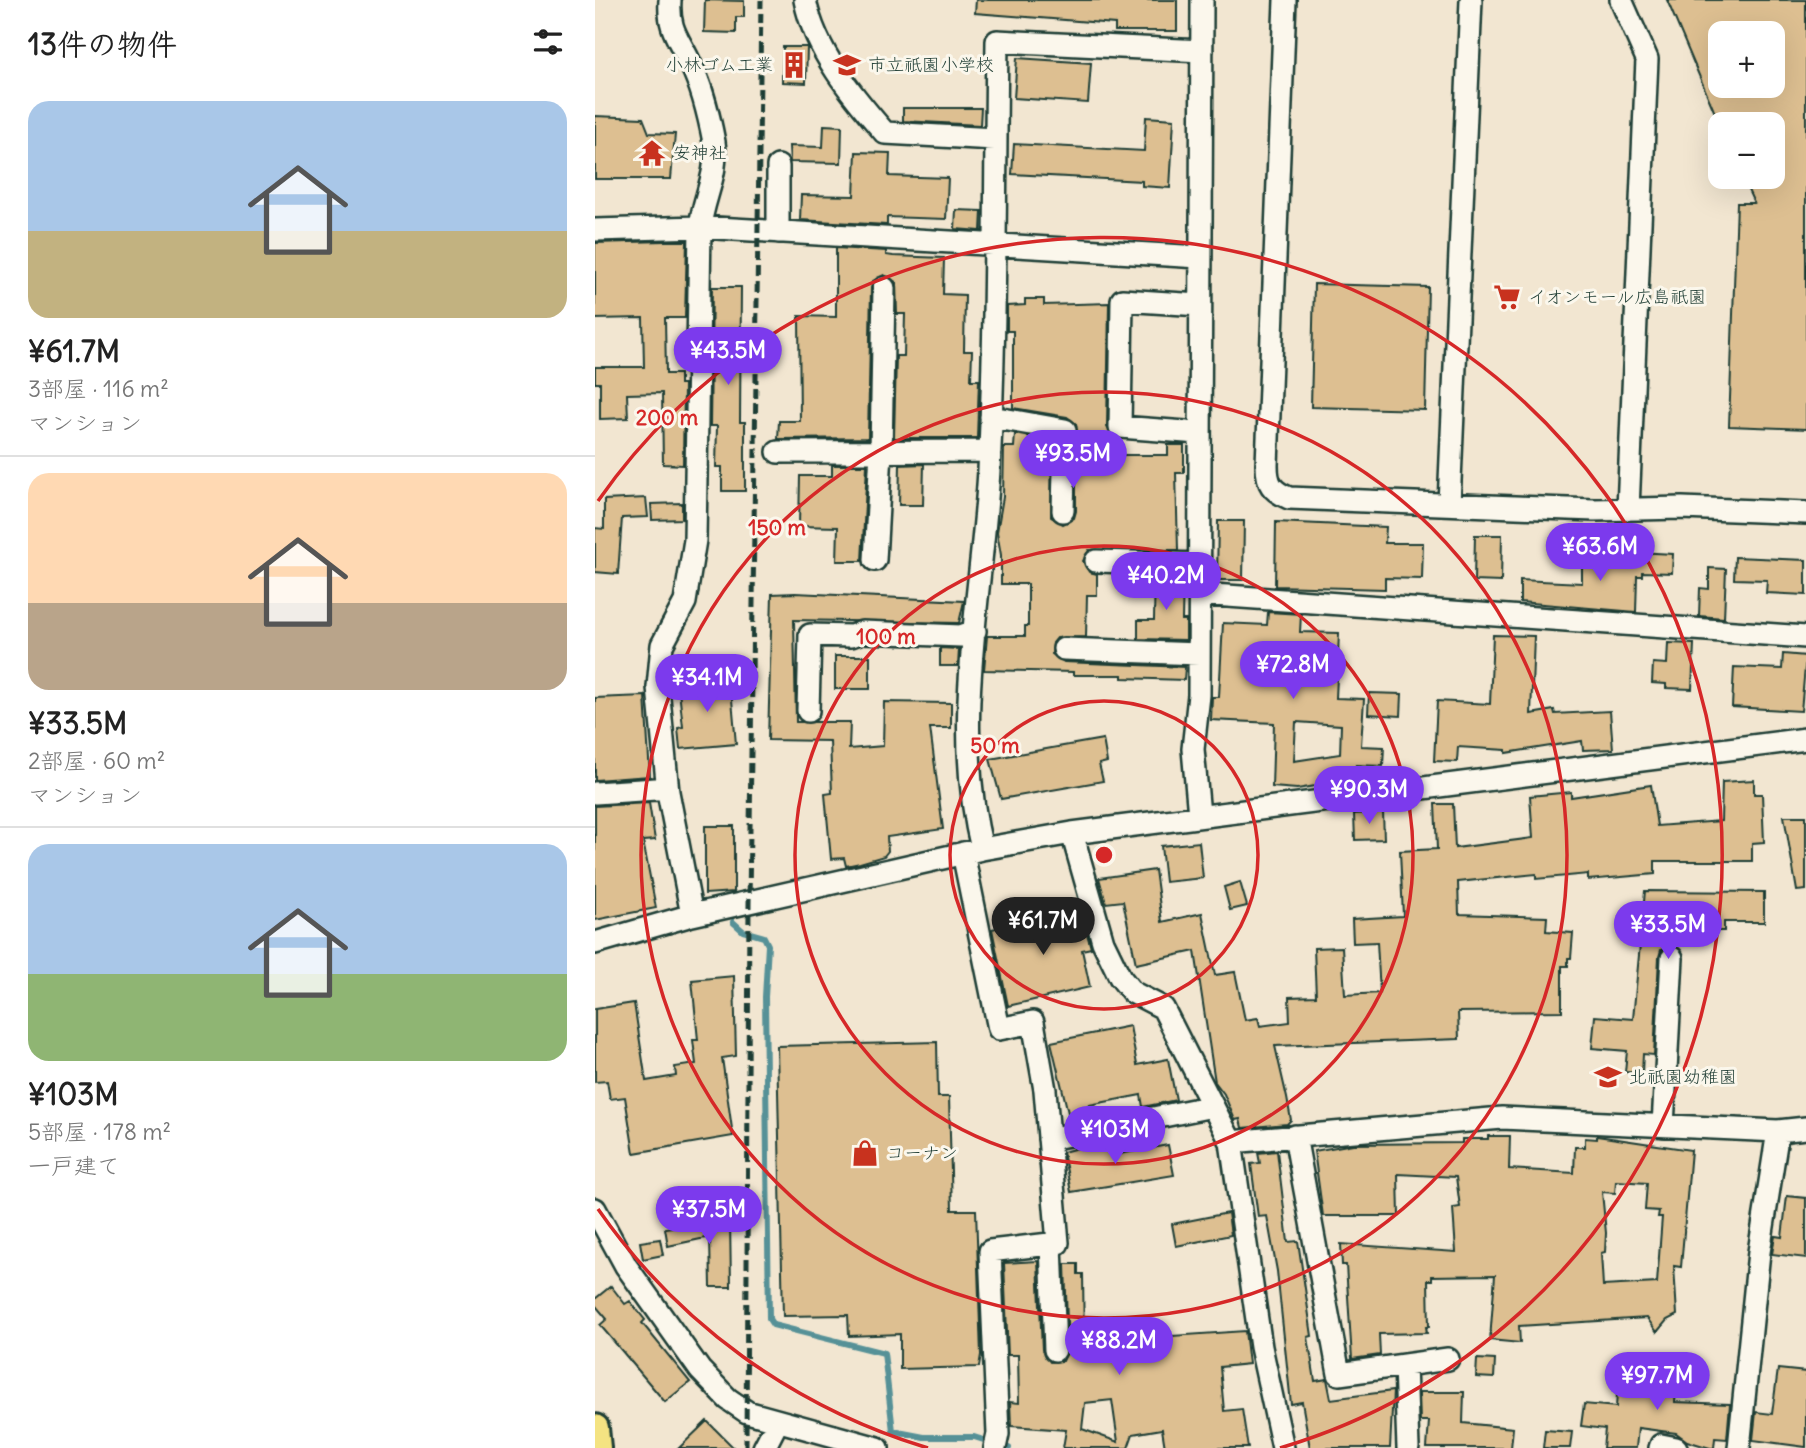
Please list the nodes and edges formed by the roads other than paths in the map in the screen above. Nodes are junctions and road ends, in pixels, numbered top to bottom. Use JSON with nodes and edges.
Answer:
{"nodes":[{"id":1,"x":670,"y":0,"type":"edge"},
{"id":2,"x":805,"y":0,"type":"edge"},
{"id":3,"x":1202,"y":0,"type":"edge"},
{"id":4,"x":1285,"y":0,"type":"edge"},
{"id":5,"x":1471,"y":0,"type":"edge"},
{"id":6,"x":1621,"y":0,"type":"edge"},
{"id":7,"x":1202,"y":51,"type":"junction"},
{"id":8,"x":995,"y":139,"type":"junction"},
{"id":9,"x":778,"y":166,"type":"dead end"},
{"id":10,"x":700,"y":227,"type":"junction"},
{"id":11,"x":595,"y":230,"type":"edge"},
{"id":12,"x":778,"y":232,"type":"junction"},
{"id":13,"x":994,"y":245,"type":"junction"},
{"id":14,"x":1200,"y":257,"type":"junction"},
{"id":15,"x":884,"y":288,"type":"dead end"},
{"id":16,"x":1200,"y":305,"type":"junction"},
{"id":17,"x":992,"y":417,"type":"junction"},
{"id":18,"x":1199,"y":433,"type":"junction"},
{"id":19,"x":989,"y":451,"type":"junction"},
{"id":20,"x":881,"y":452,"type":"junction"},
{"id":21,"x":778,"y":453,"type":"dead end"},
{"id":22,"x":1449,"y":504,"type":"junction"},
{"id":23,"x":1627,"y":509,"type":"junction"},
{"id":24,"x":1063,"y":511,"type":"dead end"},
{"id":25,"x":1806,"y":513,"type":"edge"},
{"id":26,"x":875,"y":560,"type":"dead end"},
{"id":27,"x":1096,"y":561,"type":"dead end"},
{"id":28,"x":1199,"y":564,"type":"junction"},
{"id":29,"x":1199,"y":594,"type":"junction"},
{"id":30,"x":975,"y":631,"type":"junction"},
{"id":31,"x":1806,"y":637,"type":"edge"},
{"id":32,"x":1064,"y":649,"type":"dead end"},
{"id":33,"x":1199,"y":654,"type":"junction"},
{"id":34,"x":808,"y":711,"type":"dead end"},
{"id":35,"x":1806,"y":738,"type":"edge"},
{"id":36,"x":656,"y":789,"type":"dead end"},
{"id":37,"x":595,"y":793,"type":"edge"},
{"id":38,"x":1199,"y":815,"type":"junction"},
{"id":39,"x":1072,"y":833,"type":"junction"},
{"id":40,"x":973,"y":851,"type":"junction"},
{"id":41,"x":692,"y":915,"type":"junction"},
{"id":42,"x":595,"y":943,"type":"edge"},
{"id":43,"x":1672,"y":958,"type":"dead end"},
{"id":44,"x":1213,"y":1105,"type":"junction"},
{"id":45,"x":1664,"y":1126,"type":"junction"},
{"id":46,"x":1806,"y":1128,"type":"edge"},
{"id":47,"x":1777,"y":1130,"type":"junction"},
{"id":48,"x":1295,"y":1136,"type":"junction"},
{"id":49,"x":1049,"y":1139,"type":"junction"},
{"id":50,"x":1231,"y":1142,"type":"junction"},
{"id":51,"x":595,"y":1209,"type":"edge"},
{"id":52,"x":1051,"y":1244,"type":"junction"},
{"id":53,"x":1055,"y":1350,"type":"dead end"},
{"id":54,"x":1448,"y":1359,"type":"dead end"},
{"id":55,"x":1405,"y":1365,"type":"junction"},
{"id":56,"x":778,"y":1421,"type":"junction"},
{"id":57,"x":595,"y":1428,"type":"edge"},
{"id":58,"x":597,"y":1448,"type":"edge"},
{"id":59,"x":764,"y":1448,"type":"edge"},
{"id":60,"x":878,"y":1448,"type":"edge"},
{"id":61,"x":995,"y":1448,"type":"edge"},
{"id":62,"x":1283,"y":1448,"type":"edge"},
{"id":63,"x":1408,"y":1448,"type":"edge"},
{"id":64,"x":1660,"y":1448,"type":"edge"},
{"id":65,"x":1676,"y":1448,"type":"edge"},
{"id":66,"x":1739,"y":1448,"type":"edge"}],
"edges":[{"from":1,"to":10,"type":"street"},
{"from":2,"to":8,"type":"street"},
{"from":3,"to":7,"type":"street"},
{"from":4,"to":22,"type":"street"},
{"from":5,"to":22,"type":"street"},
{"from":6,"to":23,"type":"street"},
{"from":7,"to":8,"type":"street"},
{"from":7,"to":14,"type":"street"},
{"from":8,"to":13,"type":"street"},
{"from":9,"to":12,"type":"street"},
{"from":10,"to":11,"type":"street"},
{"from":10,"to":12,"type":"street"},
{"from":10,"to":41,"type":"street"},
{"from":12,"to":13,"type":"street"},
{"from":13,"to":14,"type":"street"},
{"from":13,"to":17,"type":"street"},
{"from":14,"to":16,"type":"street"},
{"from":15,"to":20,"type":"street"},
{"from":16,"to":18,"type":"street"},
{"from":16,"to":18,"type":"street"},
{"from":17,"to":19,"type":"street"},
{"from":17,"to":24,"type":"street"},
{"from":18,"to":28,"type":"street"},
{"from":19,"to":20,"type":"street"},
{"from":19,"to":30,"type":"street"},
{"from":20,"to":21,"type":"street"},
{"from":20,"to":26,"type":"street"},
{"from":22,"to":23,"type":"street"},
{"from":23,"to":25,"type":"street"},
{"from":27,"to":28,"type":"street"},
{"from":28,"to":29,"type":"street"},
{"from":29,"to":31,"type":"street"},
{"from":29,"to":33,"type":"street"},
{"from":30,"to":34,"type":"street"},
{"from":30,"to":40,"type":"street"},
{"from":32,"to":33,"type":"street"},
{"from":33,"to":38,"type":"street"},
{"from":35,"to":38,"type":"street"},
{"from":36,"to":37,"type":"street"},
{"from":38,"to":39,"type":"street"},
{"from":39,"to":40,"type":"street"},
{"from":39,"to":44,"type":"street"},
{"from":40,"to":41,"type":"street"},
{"from":40,"to":49,"type":"street"},
{"from":41,"to":42,"type":"street"},
{"from":43,"to":45,"type":"street"},
{"from":44,"to":49,"type":"street"},
{"from":44,"to":50,"type":"street"},
{"from":45,"to":47,"type":"street"},
{"from":45,"to":48,"type":"street"},
{"from":46,"to":47,"type":"street"},
{"from":47,"to":66,"type":"street"},
{"from":48,"to":50,"type":"street"},
{"from":48,"to":55,"type":"street"},
{"from":49,"to":52,"type":"street"},
{"from":50,"to":62,"type":"street"},
{"from":51,"to":56,"type":"street"},
{"from":52,"to":53,"type":"street"},
{"from":52,"to":61,"type":"street"},
{"from":54,"to":55,"type":"street"},
{"from":55,"to":63,"type":"street"},
{"from":56,"to":59,"type":"street"},
{"from":56,"to":60,"type":"street"},
{"from":57,"to":58,"type":"main road"},
{"from":64,"to":65,"type":"street"}]}
